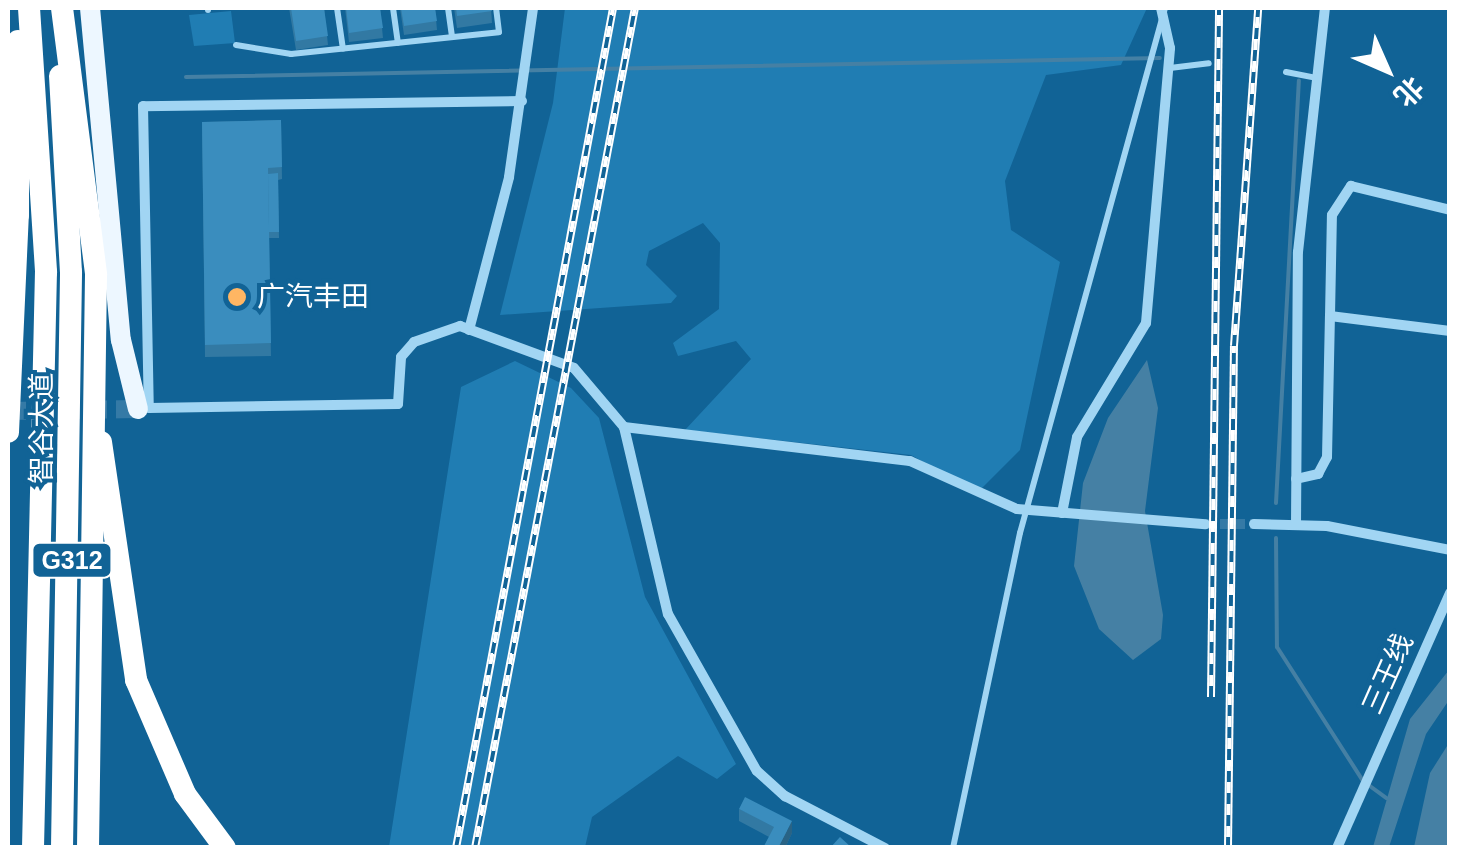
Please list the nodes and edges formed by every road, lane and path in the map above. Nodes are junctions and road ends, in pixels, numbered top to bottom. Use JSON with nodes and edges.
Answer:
{"nodes":[{"id":1,"x":18,"y":8,"type":"edge"},
{"id":2,"x":29,"y":8,"type":"edge"},
{"id":3,"x":58,"y":8,"type":"edge"},
{"id":4,"x":90,"y":8,"type":"edge"},
{"id":5,"x":338,"y":8,"type":"edge"},
{"id":6,"x":393,"y":8,"type":"edge"},
{"id":7,"x":448,"y":8,"type":"edge"},
{"id":8,"x":496,"y":8,"type":"edge"},
{"id":9,"x":534,"y":8,"type":"edge"},
{"id":10,"x":1163,"y":8,"type":"edge"},
{"id":11,"x":1325,"y":8,"type":"edge"},
{"id":12,"x":452,"y":37,"type":"junction"},
{"id":13,"x":398,"y":42,"type":"junction"},
{"id":14,"x":236,"y":46,"type":"dead end"},
{"id":15,"x":343,"y":49,"type":"junction"},
{"id":16,"x":1209,"y":63,"type":"dead end"},
{"id":17,"x":1168,"y":68,"type":"junction"},
{"id":18,"x":1286,"y":72,"type":"dead end"},
{"id":19,"x":1317,"y":78,"type":"junction"},
{"id":20,"x":522,"y":101,"type":"junction"},
{"id":21,"x":1450,"y":210,"type":"edge"},
{"id":22,"x":1330,"y":316,"type":"junction"},
{"id":23,"x":469,"y":330,"type":"junction"},
{"id":24,"x":1450,"y":331,"type":"edge"},
{"id":25,"x":143,"y":409,"type":"junction"},
{"id":26,"x":99,"y":422,"type":"junction"},
{"id":27,"x":624,"y":426,"type":"junction"},
{"id":28,"x":8,"y":432,"type":"edge"},
{"id":29,"x":1296,"y":479,"type":"junction"},
{"id":30,"x":1062,"y":513,"type":"junction"},
{"id":31,"x":1205,"y":524,"type":"tunnel mouth"},
{"id":32,"x":1254,"y":524,"type":"tunnel mouth"},
{"id":33,"x":1296,"y":525,"type":"junction"},
{"id":34,"x":1450,"y":550,"type":"edge"},
{"id":35,"x":1450,"y":594,"type":"edge"},
{"id":36,"x":32,"y":848,"type":"edge"},
{"id":37,"x":62,"y":848,"type":"edge"},
{"id":38,"x":88,"y":848,"type":"edge"},
{"id":39,"x":225,"y":848,"type":"edge"},
{"id":40,"x":885,"y":848,"type":"edge"},
{"id":41,"x":953,"y":848,"type":"edge"},
{"id":42,"x":1337,"y":848,"type":"edge"}],
"edges":[{"from":1,"to":28,"type":"highway","bridge":true},
{"from":2,"to":36,"type":"highway","name":"智谷大道","number":"G312","bridge":true},
{"from":3,"to":26,"type":"highway","bridge":true},
{"from":3,"to":37,"type":"highway","name":"智谷大道","number":"G312","bridge":true},
{"from":4,"to":25,"type":"main road"},
{"from":5,"to":15,"type":"lane"},
{"from":6,"to":13,"type":"lane"},
{"from":7,"to":12,"type":"lane"},
{"from":8,"to":12,"type":"lane"},
{"from":9,"to":20,"type":"street"},
{"from":10,"to":17,"type":"street"},
{"from":10,"to":41,"type":"lane","bridge":true},
{"from":11,"to":19,"type":"street"},
{"from":12,"to":13,"type":"lane"},
{"from":13,"to":15,"type":"lane"},
{"from":14,"to":15,"type":"lane"},
{"from":16,"to":17,"type":"lane"},
{"from":17,"to":30,"type":"street"},
{"from":18,"to":19,"type":"lane"},
{"from":19,"to":29,"type":"street"},
{"from":20,"to":23,"type":"street"},
{"from":20,"to":25,"type":"street"},
{"from":21,"to":22,"type":"street"},
{"from":22,"to":24,"type":"street"},
{"from":22,"to":29,"type":"street"},
{"from":23,"to":25,"type":"street"},
{"from":23,"to":27,"type":"street"},
{"from":26,"to":38,"type":"highway","bridge":true},
{"from":26,"to":39,"type":"highway"},
{"from":27,"to":30,"type":"street"},
{"from":27,"to":40,"type":"street"},
{"from":29,"to":33,"type":"street"},
{"from":30,"to":31,"type":"street"},
{"from":32,"to":33,"type":"street"},
{"from":33,"to":34,"type":"street"},
{"from":35,"to":42,"type":"street","name":"三王线"}]}
